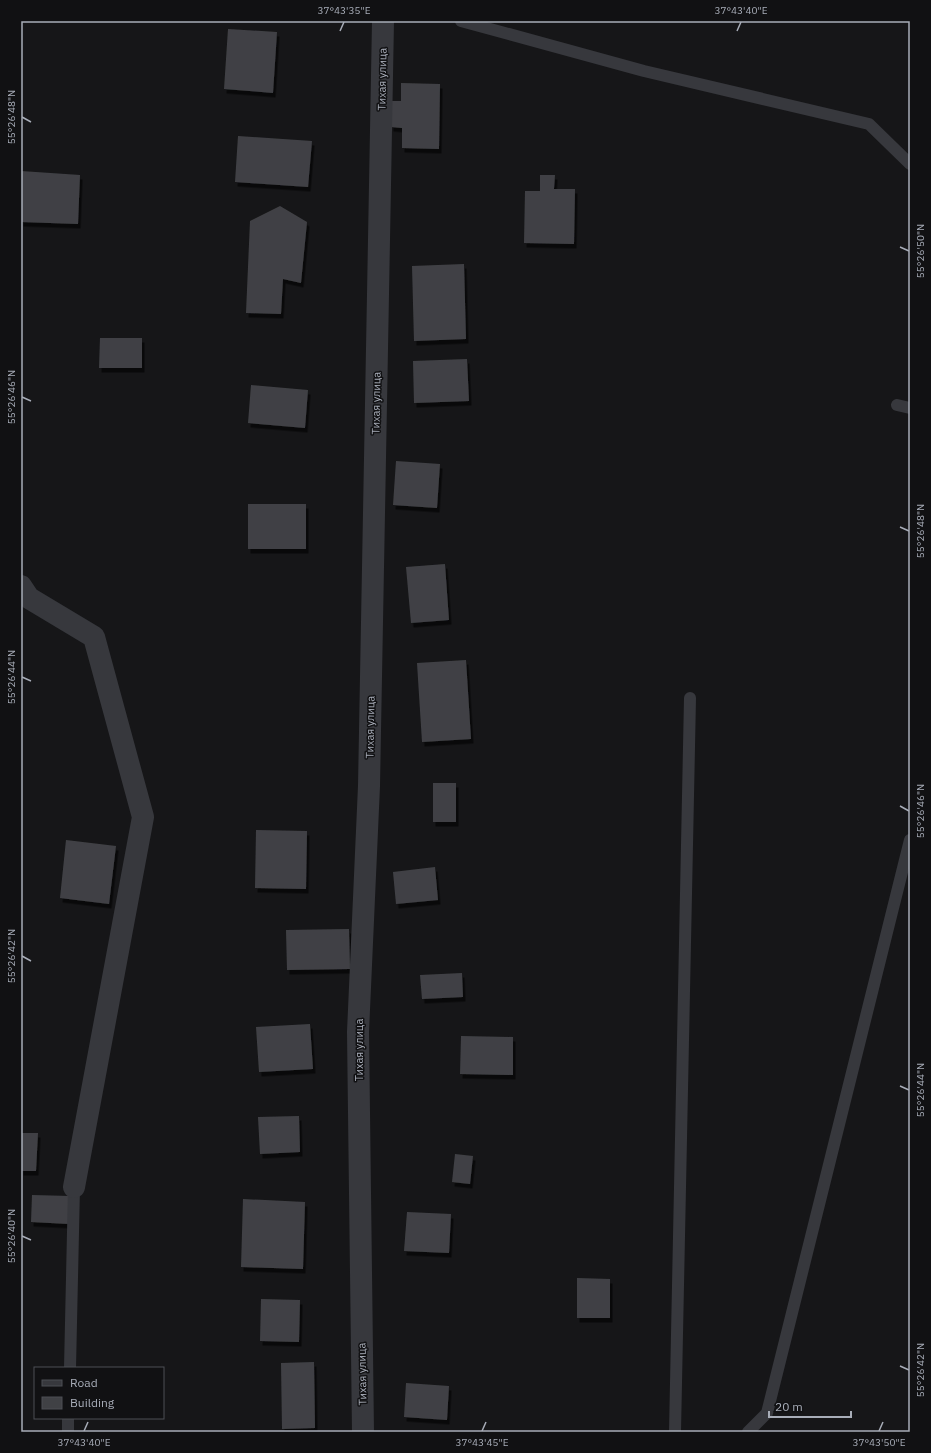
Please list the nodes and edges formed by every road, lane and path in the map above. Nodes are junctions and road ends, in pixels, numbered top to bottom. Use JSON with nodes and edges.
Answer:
{"nodes":[{"id":1,"x":383,"y":21,"type":"edge"},
{"id":2,"x":461,"y":21,"type":"edge"},
{"id":3,"x":910,"y":164,"type":"edge"},
{"id":4,"x":897,"y":405,"type":"dead end"},
{"id":5,"x":910,"y":408,"type":"edge"},
{"id":6,"x":25,"y":592,"type":"edge"},
{"id":7,"x":690,"y":698,"type":"dead end"},
{"id":8,"x":910,"y":840,"type":"edge"},
{"id":9,"x":74,"y":1188,"type":"joint"},
{"id":10,"x":70,"y":1367,"type":"edge"},
{"id":11,"x":68,"y":1419,"type":"edge"},
{"id":12,"x":68,"y":1432,"type":"edge"},
{"id":13,"x":363,"y":1432,"type":"edge"},
{"id":14,"x":675,"y":1432,"type":"edge"},
{"id":15,"x":748,"y":1432,"type":"edge"}],
"edges":[{"from":1,"to":13,"type":"street","name":"Тихая улица"},
{"from":2,"to":3,"type":"lane"},
{"from":4,"to":5,"type":"lane"},
{"from":6,"to":9,"type":"street"},
{"from":7,"to":14,"type":"lane"},
{"from":8,"to":15,"type":"lane"},
{"from":9,"to":10,"type":"lane"},
{"from":11,"to":12,"type":"lane"}]}
